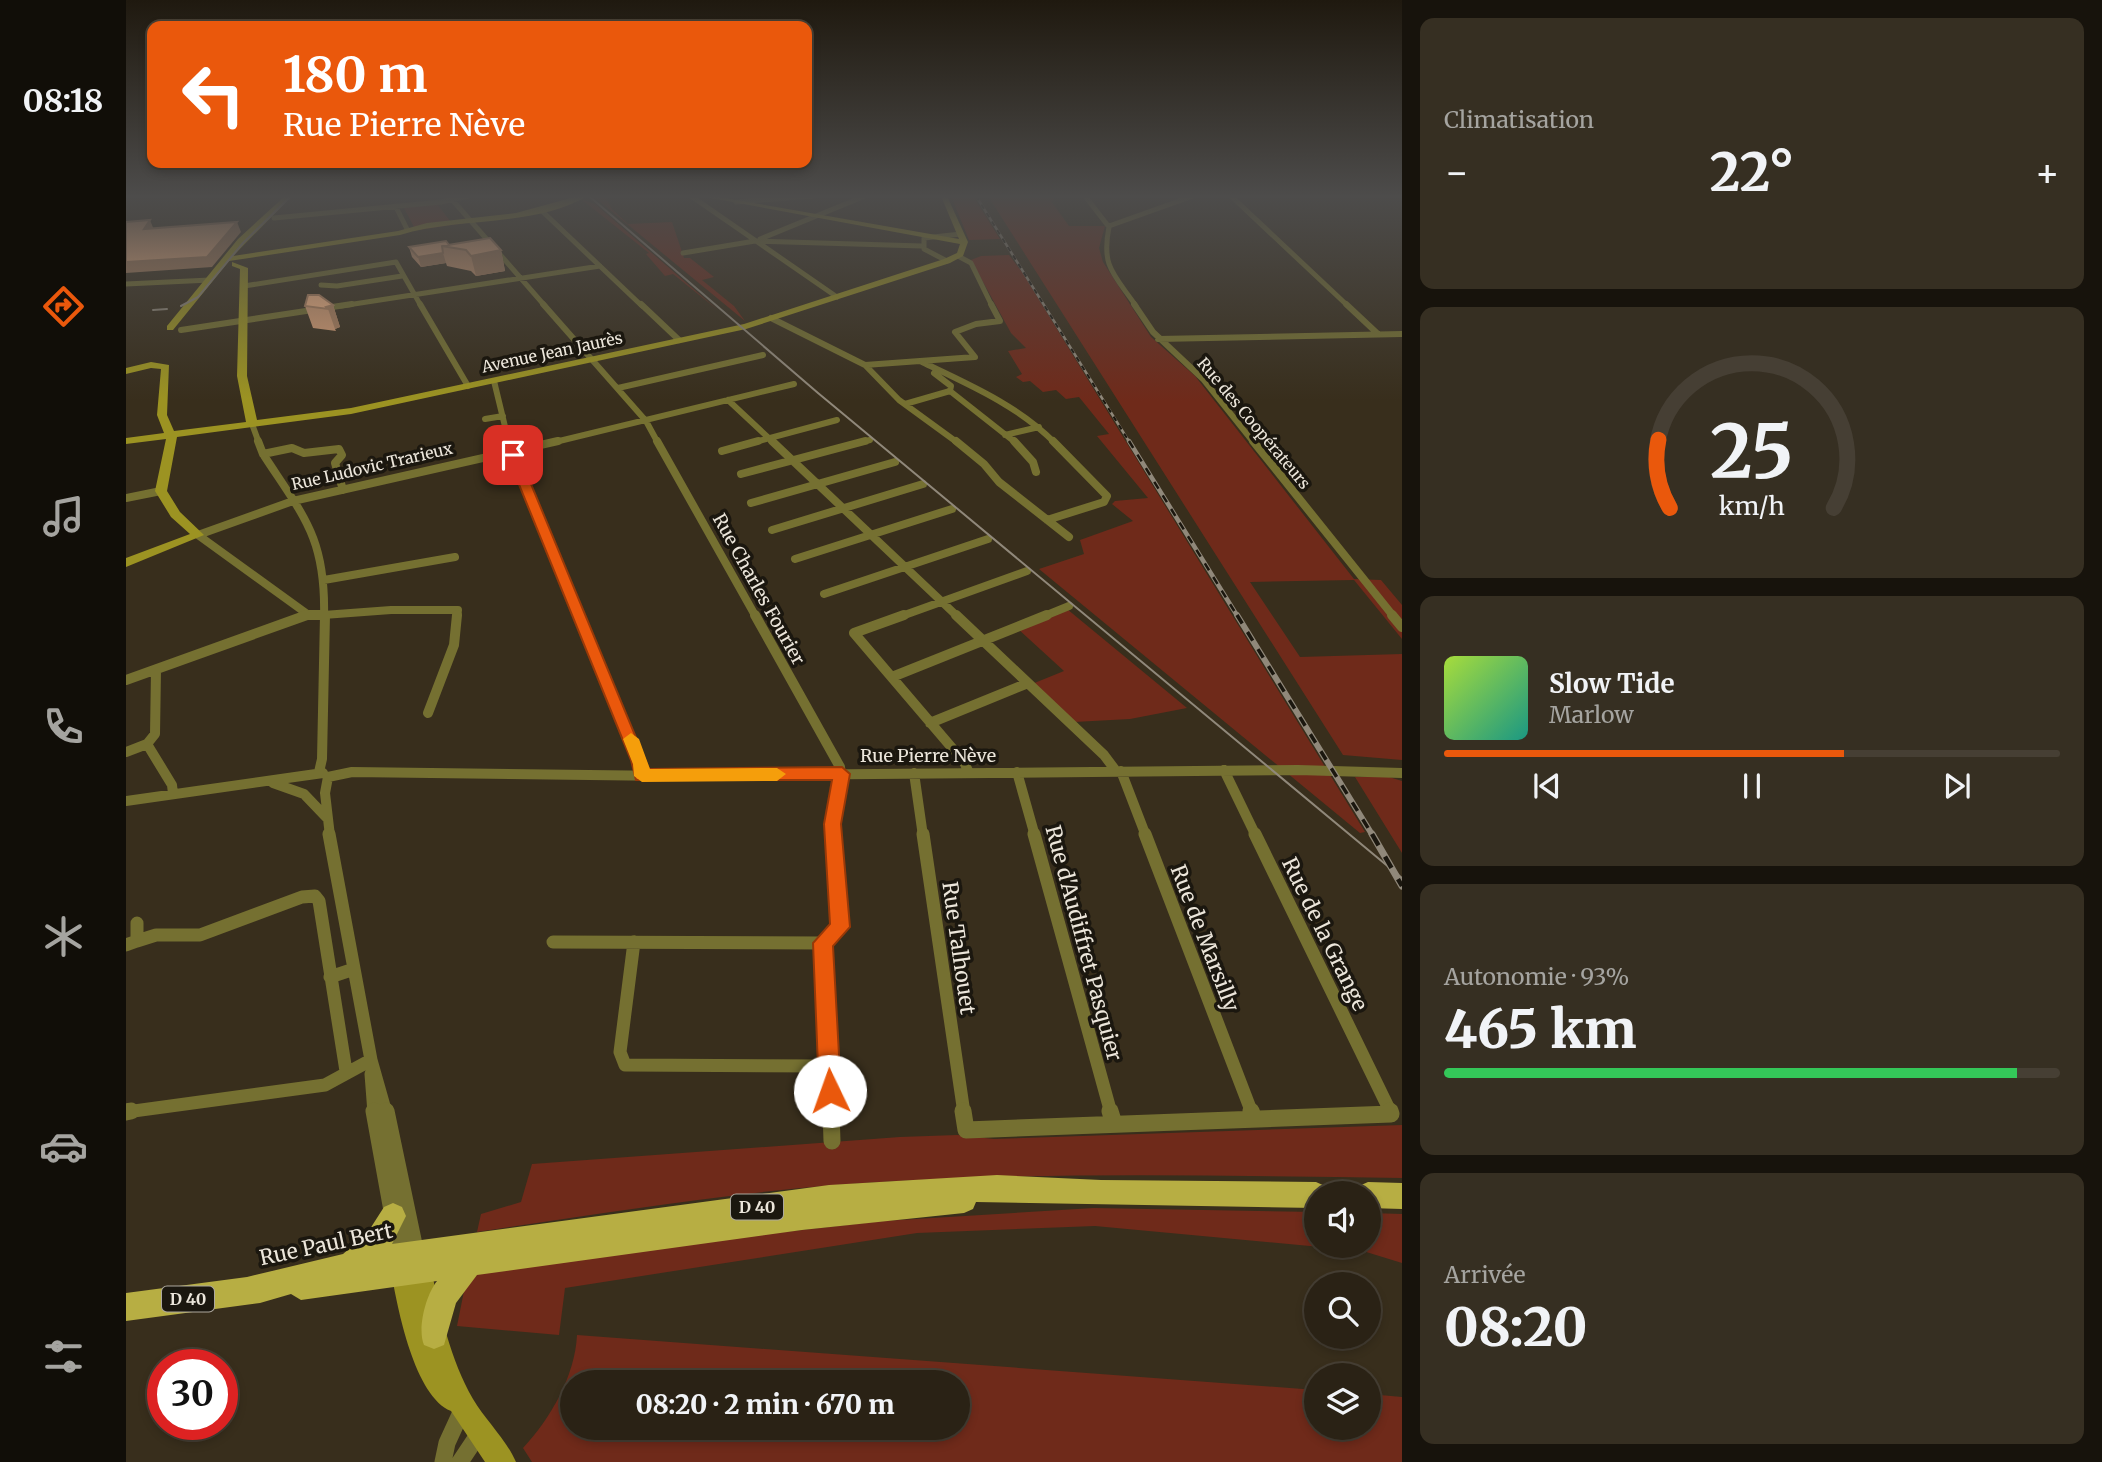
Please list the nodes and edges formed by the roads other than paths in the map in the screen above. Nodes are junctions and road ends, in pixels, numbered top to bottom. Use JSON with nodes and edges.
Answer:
{"nodes":[{"id":1,"x":228,"y":264,"type":"edge"},
{"id":2,"x":230,"y":264,"type":"edge"},
{"id":3,"x":240,"y":264,"type":"edge"},
{"id":4,"x":382,"y":264,"type":"edge"},
{"id":5,"x":397,"y":264,"type":"edge"},
{"id":6,"x":509,"y":264,"type":"edge"},
{"id":7,"x":789,"y":264,"type":"edge"},
{"id":8,"x":937,"y":264,"type":"edge"},
{"id":9,"x":972,"y":264,"type":"edge"},
{"id":10,"x":1109,"y":264,"type":"edge"},
{"id":11,"x":1303,"y":264,"type":"edge"},
{"id":12,"x":600,"y":266,"type":"joint"},
{"id":13,"x":401,"y":273,"type":"junction"},
{"id":14,"x":522,"y":278,"type":"junction"},
{"id":15,"x":210,"y":280,"type":"junction"},
{"id":16,"x":340,"y":280,"type":"dead end"},
{"id":17,"x":126,"y":284,"type":"edge"},
{"id":18,"x":321,"y":285,"type":"dead end"},
{"id":19,"x":244,"y":286,"type":"junction"},
{"id":20,"x":416,"y":295,"type":"junction"},
{"id":21,"x":837,"y":297,"type":"junction"},
{"id":22,"x":771,"y":318,"type":"junction"},
{"id":23,"x":244,"y":322,"type":"junction"},
{"id":24,"x":177,"y":329,"type":"junction"},
{"id":25,"x":1378,"y":334,"type":"junction"},
{"id":26,"x":1402,"y":334,"type":"edge"},
{"id":27,"x":1158,"y":339,"type":"junction"},
{"id":28,"x":679,"y":340,"type":"junction"},
{"id":29,"x":763,"y":355,"type":"dead end"},
{"id":30,"x":593,"y":359,"type":"junction"},
{"id":31,"x":923,"y":363,"type":"junction"},
{"id":32,"x":866,"y":365,"type":"junction"},
{"id":33,"x":126,"y":371,"type":"edge"},
{"id":34,"x":494,"y":381,"type":"junction"},
{"id":35,"x":794,"y":384,"type":"dead end"},
{"id":36,"x":971,"y":385,"type":"junction"},
{"id":37,"x":468,"y":386,"type":"junction"},
{"id":38,"x":618,"y":388,"type":"junction"},
{"id":39,"x":951,"y":390,"type":"junction"},
{"id":40,"x":728,"y":400,"type":"junction"},
{"id":41,"x":905,"y":404,"type":"junction"},
{"id":42,"x":503,"y":416,"type":"junction"},
{"id":43,"x":485,"y":419,"type":"dead end"},
{"id":44,"x":837,"y":420,"type":"dead end"},
{"id":45,"x":646,"y":421,"type":"junction"},
{"id":46,"x":252,"y":424,"type":"junction"},
{"id":47,"x":1039,"y":427,"type":"junction"},
{"id":48,"x":172,"y":435,"type":"junction"},
{"id":49,"x":1005,"y":435,"type":"junction"},
{"id":50,"x":769,"y":438,"type":"junction"},
{"id":51,"x":870,"y":440,"type":"dead end"},
{"id":52,"x":126,"y":441,"type":"edge"},
{"id":53,"x":722,"y":451,"type":"dead end"},
{"id":54,"x":511,"y":452,"type":"junction"},
{"id":55,"x":263,"y":454,"type":"junction"},
{"id":56,"x":792,"y":460,"type":"junction"},
{"id":57,"x":895,"y":461,"type":"dead end"},
{"id":58,"x":1036,"y":472,"type":"dead end"},
{"id":59,"x":741,"y":474,"type":"dead end"},
{"id":60,"x":817,"y":484,"type":"junction"},
{"id":61,"x":923,"y":484,"type":"dead end"},
{"id":62,"x":343,"y":490,"type":"junction"},
{"id":63,"x":161,"y":491,"type":"junction"},
{"id":64,"x":126,"y":498,"type":"edge"},
{"id":65,"x":293,"y":501,"type":"junction"},
{"id":66,"x":751,"y":503,"type":"dead end"},
{"id":67,"x":843,"y":508,"type":"junction"},
{"id":68,"x":952,"y":509,"type":"dead end"},
{"id":69,"x":1047,"y":520,"type":"junction"},
{"id":70,"x":772,"y":530,"type":"dead end"},
{"id":71,"x":871,"y":534,"type":"junction"},
{"id":72,"x":198,"y":535,"type":"junction"},
{"id":73,"x":1069,"y":537,"type":"dead end"},
{"id":74,"x":988,"y":539,"type":"dead end"},
{"id":75,"x":455,"y":557,"type":"dead end"},
{"id":76,"x":795,"y":559,"type":"dead end"},
{"id":77,"x":126,"y":563,"type":"edge"},
{"id":78,"x":905,"y":567,"type":"junction"},
{"id":79,"x":1027,"y":571,"type":"dead end"},
{"id":80,"x":324,"y":580,"type":"junction"},
{"id":81,"x":824,"y":594,"type":"dead end"},
{"id":82,"x":942,"y":602,"type":"junction"},
{"id":83,"x":1069,"y":606,"type":"dead end"},
{"id":84,"x":307,"y":615,"type":"junction"},
{"id":85,"x":324,"y":617,"type":"junction"},
{"id":86,"x":1402,"y":626,"type":"edge"},
{"id":87,"x":983,"y":640,"type":"junction"},
{"id":88,"x":156,"y":670,"type":"junction"},
{"id":89,"x":892,"y":677,"type":"junction"},
{"id":90,"x":126,"y":680,"type":"edge"},
{"id":91,"x":1028,"y":683,"type":"junction"},
{"id":92,"x":428,"y":713,"type":"dead end"},
{"id":93,"x":930,"y":723,"type":"junction"},
{"id":94,"x":147,"y":744,"type":"junction"},
{"id":95,"x":126,"y":752,"type":"edge"},
{"id":96,"x":1224,"y":770,"type":"junction"},
{"id":97,"x":1118,"y":771,"type":"junction"},
{"id":98,"x":969,"y":772,"type":"junction"},
{"id":99,"x":1017,"y":772,"type":"junction"},
{"id":100,"x":914,"y":773,"type":"junction"},
{"id":101,"x":1402,"y":773,"type":"edge"},
{"id":102,"x":842,"y":774,"type":"junction"},
{"id":103,"x":642,"y":776,"type":"junction"},
{"id":104,"x":320,"y":777,"type":"junction"},
{"id":105,"x":252,"y":782,"type":"junction"},
{"id":106,"x":301,"y":791,"type":"junction"},
{"id":107,"x":173,"y":794,"type":"junction"},
{"id":108,"x":126,"y":801,"type":"edge"},
{"id":109,"x":326,"y":817,"type":"junction"},
{"id":110,"x":136,"y":923,"type":"dead end"},
{"id":111,"x":553,"y":942,"type":"dead end"},
{"id":112,"x":634,"y":942,"type":"junction"},
{"id":113,"x":132,"y":943,"type":"edge"},
{"id":114,"x":823,"y":943,"type":"junction"},
{"id":115,"x":354,"y":969,"type":"junction"},
{"id":116,"x":330,"y":978,"type":"junction"},
{"id":117,"x":371,"y":1060,"type":"junction"},
{"id":118,"x":829,"y":1066,"type":"junction"},
{"id":119,"x":346,"y":1071,"type":"junction"},
{"id":120,"x":126,"y":1112,"type":"edge"},
{"id":121,"x":1254,"y":1119,"type":"junction"},
{"id":122,"x":1114,"y":1124,"type":"junction"},
{"id":123,"x":832,"y":1140,"type":"dead end"},
{"id":124,"x":1101,"y":1193,"type":"junction"},
{"id":125,"x":1304,"y":1195,"type":"edge"},
{"id":126,"x":1381,"y":1195,"type":"edge"},
{"id":127,"x":1402,"y":1196,"type":"edge"},
{"id":128,"x":393,"y":1216,"type":"junction"},
{"id":129,"x":410,"y":1264,"type":"junction"},
{"id":130,"x":469,"y":1264,"type":"junction"},
{"id":131,"x":352,"y":1265,"type":"junction"},
{"id":132,"x":249,"y":1290,"type":"junction"},
{"id":133,"x":126,"y":1307,"type":"edge"},
{"id":134,"x":434,"y":1335,"type":"junction"},
{"id":135,"x":463,"y":1408,"type":"junction"},
{"id":136,"x":480,"y":1432,"type":"junction"},
{"id":137,"x":443,"y":1462,"type":"edge"},
{"id":138,"x":460,"y":1462,"type":"edge"},
{"id":139,"x":502,"y":1462,"type":"edge"}],
"edges":[{"from":1,"to":15,"type":"street"},
{"from":2,"to":24,"type":"street"},
{"from":3,"to":19,"type":"street"},
{"from":4,"to":19,"type":"street"},
{"from":5,"to":13,"type":"street"},
{"from":6,"to":14,"type":"street","name":"Rue Charles Fourier"},
{"from":7,"to":21,"type":"street"},
{"from":8,"to":21,"type":"street","name":"Avenue Jean Jaurès"},
{"from":9,"to":31,"type":"street"},
{"from":10,"to":27,"type":"street","name":"Rue des Coopérateurs"},
{"from":11,"to":25,"type":"street"},
{"from":12,"to":14,"type":"street"},
{"from":12,"to":28,"type":"street"},
{"from":13,"to":16,"type":"street"},
{"from":13,"to":18,"type":"street"},
{"from":13,"to":20,"type":"street"},
{"from":14,"to":20,"type":"street"},
{"from":14,"to":30,"type":"street","name":"Rue Charles Fourier"},
{"from":15,"to":17,"type":"street"},
{"from":15,"to":24,"type":"street"},
{"from":19,"to":23,"type":"street"},
{"from":20,"to":23,"type":"street"},
{"from":20,"to":37,"type":"street"},
{"from":21,"to":22,"type":"street","name":"Avenue Jean Jaurès"},
{"from":22,"to":28,"type":"street","name":"Avenue Jean Jaurès"},
{"from":22,"to":32,"type":"street"},
{"from":23,"to":24,"type":"street"},
{"from":23,"to":46,"type":"street"},
{"from":25,"to":26,"type":"street"},
{"from":25,"to":27,"type":"street"},
{"from":27,"to":86,"type":"street","name":"Rue des Coopérateurs"},
{"from":28,"to":30,"type":"street","name":"Avenue Jean Jaurès"},
{"from":29,"to":38,"type":"street"},
{"from":30,"to":34,"type":"street","name":"Avenue Jean Jaurès"},
{"from":30,"to":38,"type":"street","name":"Rue Charles Fourier"},
{"from":31,"to":32,"type":"street"},
{"from":31,"to":36,"type":"street"},
{"from":31,"to":39,"type":"street"},
{"from":32,"to":41,"type":"street"},
{"from":33,"to":48,"type":"street"},
{"from":34,"to":37,"type":"street","name":"Avenue Jean Jaurès"},
{"from":34,"to":42,"type":"street"},
{"from":35,"to":40,"type":"street","name":"Rue Ludovic Trarieux"},
{"from":36,"to":39,"type":"street"},
{"from":36,"to":47,"type":"street"},
{"from":37,"to":46,"type":"street","name":"Avenue Jean Jaurès"},
{"from":38,"to":45,"type":"street","name":"Rue Charles Fourier"},
{"from":39,"to":41,"type":"street"},
{"from":39,"to":49,"type":"street"},
{"from":40,"to":45,"type":"street","name":"Rue Ludovic Trarieux"},
{"from":40,"to":50,"type":"street","name":"Rue de Marsilly"},
{"from":41,"to":69,"type":"street"},
{"from":42,"to":43,"type":"street"},
{"from":42,"to":54,"type":"street"},
{"from":44,"to":50,"type":"street"},
{"from":45,"to":54,"type":"street","name":"Rue Ludovic Trarieux"},
{"from":45,"to":102,"type":"street","name":"Rue Charles Fourier"},
{"from":46,"to":48,"type":"street","name":"Avenue Jean Jaurès"},
{"from":46,"to":55,"type":"street"},
{"from":47,"to":49,"type":"street"},
{"from":47,"to":69,"type":"street"},
{"from":48,"to":52,"type":"street","name":"Avenue Jean Jaurès"},
{"from":48,"to":63,"type":"street"},
{"from":49,"to":58,"type":"street"},
{"from":50,"to":53,"type":"street"},
{"from":50,"to":56,"type":"street","name":"Rue de Marsilly"},
{"from":51,"to":56,"type":"street"},
{"from":54,"to":62,"type":"street","name":"Rue Ludovic Trarieux"},
{"from":54,"to":103,"type":"street"},
{"from":55,"to":62,"type":"street"},
{"from":55,"to":65,"type":"street"},
{"from":56,"to":59,"type":"street"},
{"from":56,"to":60,"type":"street","name":"Rue de Marsilly"},
{"from":57,"to":60,"type":"street"},
{"from":60,"to":66,"type":"street"},
{"from":60,"to":67,"type":"street","name":"Rue de Marsilly"},
{"from":61,"to":67,"type":"street"},
{"from":62,"to":65,"type":"street","name":"Rue Ludovic Trarieux"},
{"from":63,"to":64,"type":"street"},
{"from":63,"to":72,"type":"street"},
{"from":65,"to":72,"type":"street","name":"Rue Ludovic Trarieux"},
{"from":65,"to":80,"type":"street"},
{"from":67,"to":70,"type":"street"},
{"from":67,"to":71,"type":"street","name":"Rue de Marsilly"},
{"from":68,"to":71,"type":"street"},
{"from":69,"to":73,"type":"street"},
{"from":71,"to":76,"type":"street"},
{"from":71,"to":78,"type":"street","name":"Rue de Marsilly"},
{"from":72,"to":77,"type":"street","name":"Rue Ludovic Trarieux"},
{"from":72,"to":84,"type":"street"},
{"from":74,"to":78,"type":"street"},
{"from":75,"to":80,"type":"street"},
{"from":78,"to":81,"type":"street"},
{"from":78,"to":82,"type":"street","name":"Rue de Marsilly"},
{"from":79,"to":82,"type":"street"},
{"from":80,"to":85,"type":"street"},
{"from":82,"to":87,"type":"street","name":"Rue de Marsilly"},
{"from":82,"to":89,"type":"street"},
{"from":83,"to":87,"type":"street"},
{"from":84,"to":85,"type":"street"},
{"from":84,"to":88,"type":"street"},
{"from":85,"to":92,"type":"street"},
{"from":85,"to":104,"type":"street"},
{"from":87,"to":89,"type":"street"},
{"from":87,"to":91,"type":"street","name":"Rue de Marsilly"},
{"from":88,"to":90,"type":"street"},
{"from":88,"to":94,"type":"street"},
{"from":89,"to":93,"type":"street"},
{"from":91,"to":93,"type":"street"},
{"from":91,"to":97,"type":"street","name":"Rue de Marsilly"},
{"from":93,"to":98,"type":"street"},
{"from":94,"to":95,"type":"street"},
{"from":94,"to":107,"type":"street"},
{"from":96,"to":97,"type":"street","name":"Rue Pierre Nève"},
{"from":96,"to":101,"type":"street","name":"Rue Pierre Nève"},
{"from":96,"to":121,"type":"street","name":"Rue de la Grange"},
{"from":97,"to":99,"type":"street","name":"Rue Pierre Nève"},
{"from":97,"to":121,"type":"street","name":"Rue de Marsilly"},
{"from":98,"to":99,"type":"street","name":"Rue Pierre Nève"},
{"from":98,"to":100,"type":"street","name":"Rue Pierre Nève"},
{"from":99,"to":122,"type":"street","name":"Rue d'Audiffret Pasquier"},
{"from":100,"to":102,"type":"street","name":"Rue Pierre Nève"},
{"from":100,"to":122,"type":"street","name":"Rue Talhouet"},
{"from":102,"to":103,"type":"street","name":"Rue Pierre Nève"},
{"from":102,"to":114,"type":"street"},
{"from":103,"to":104,"type":"street","name":"Rue Pierre Nève"},
{"from":104,"to":105,"type":"street","name":"Rue Pierre Nève"},
{"from":104,"to":106,"type":"street"},
{"from":104,"to":106,"type":"street"},
{"from":104,"to":109,"type":"street"},
{"from":105,"to":106,"type":"street","name":"Rue Pierre Nève"},
{"from":105,"to":107,"type":"street","name":"Rue Pierre Nève"},
{"from":106,"to":109,"type":"street"},
{"from":107,"to":108,"type":"street","name":"Rue Pierre Nève"},
{"from":109,"to":115,"type":"street"},
{"from":110,"to":113,"type":"street"},
{"from":111,"to":112,"type":"street"},
{"from":112,"to":114,"type":"street"},
{"from":112,"to":118,"type":"street"},
{"from":113,"to":116,"type":"street"},
{"from":114,"to":118,"type":"street"},
{"from":115,"to":116,"type":"street"},
{"from":115,"to":117,"type":"street"},
{"from":116,"to":119,"type":"street"},
{"from":117,"to":119,"type":"street"},
{"from":117,"to":128,"type":"street"},
{"from":117,"to":129,"type":"street"},
{"from":118,"to":123,"type":"street"},
{"from":119,"to":120,"type":"street"},
{"from":121,"to":122,"type":"street"},
{"from":124,"to":125,"type":"main road","number":"D 40"},
{"from":124,"to":129,"type":"main road","number":"D 40"},
{"from":124,"to":130,"type":"main road","number":"D 40"},
{"from":126,"to":127,"type":"main road"},
{"from":128,"to":129,"type":"street"},
{"from":128,"to":131,"type":"main road"},
{"from":129,"to":130,"type":"main road","number":"D 40"},
{"from":129,"to":131,"type":"main road","name":"Rue Paul Bert","number":"D 40"},
{"from":129,"to":132,"type":"main road","name":"Rue Paul Bert","number":"D 40"},
{"from":129,"to":134,"type":"street"},
{"from":129,"to":135,"type":"street"},
{"from":130,"to":134,"type":"main road"},
{"from":131,"to":132,"type":"main road","name":"Rue Paul Bert","number":"D 40"},
{"from":132,"to":133,"type":"main road","name":"Rue Paul Bert","number":"D 40"},
{"from":134,"to":135,"type":"street"},
{"from":135,"to":136,"type":"street"},
{"from":135,"to":137,"type":"street"},
{"from":136,"to":138,"type":"street"},
{"from":136,"to":139,"type":"street"}]}
